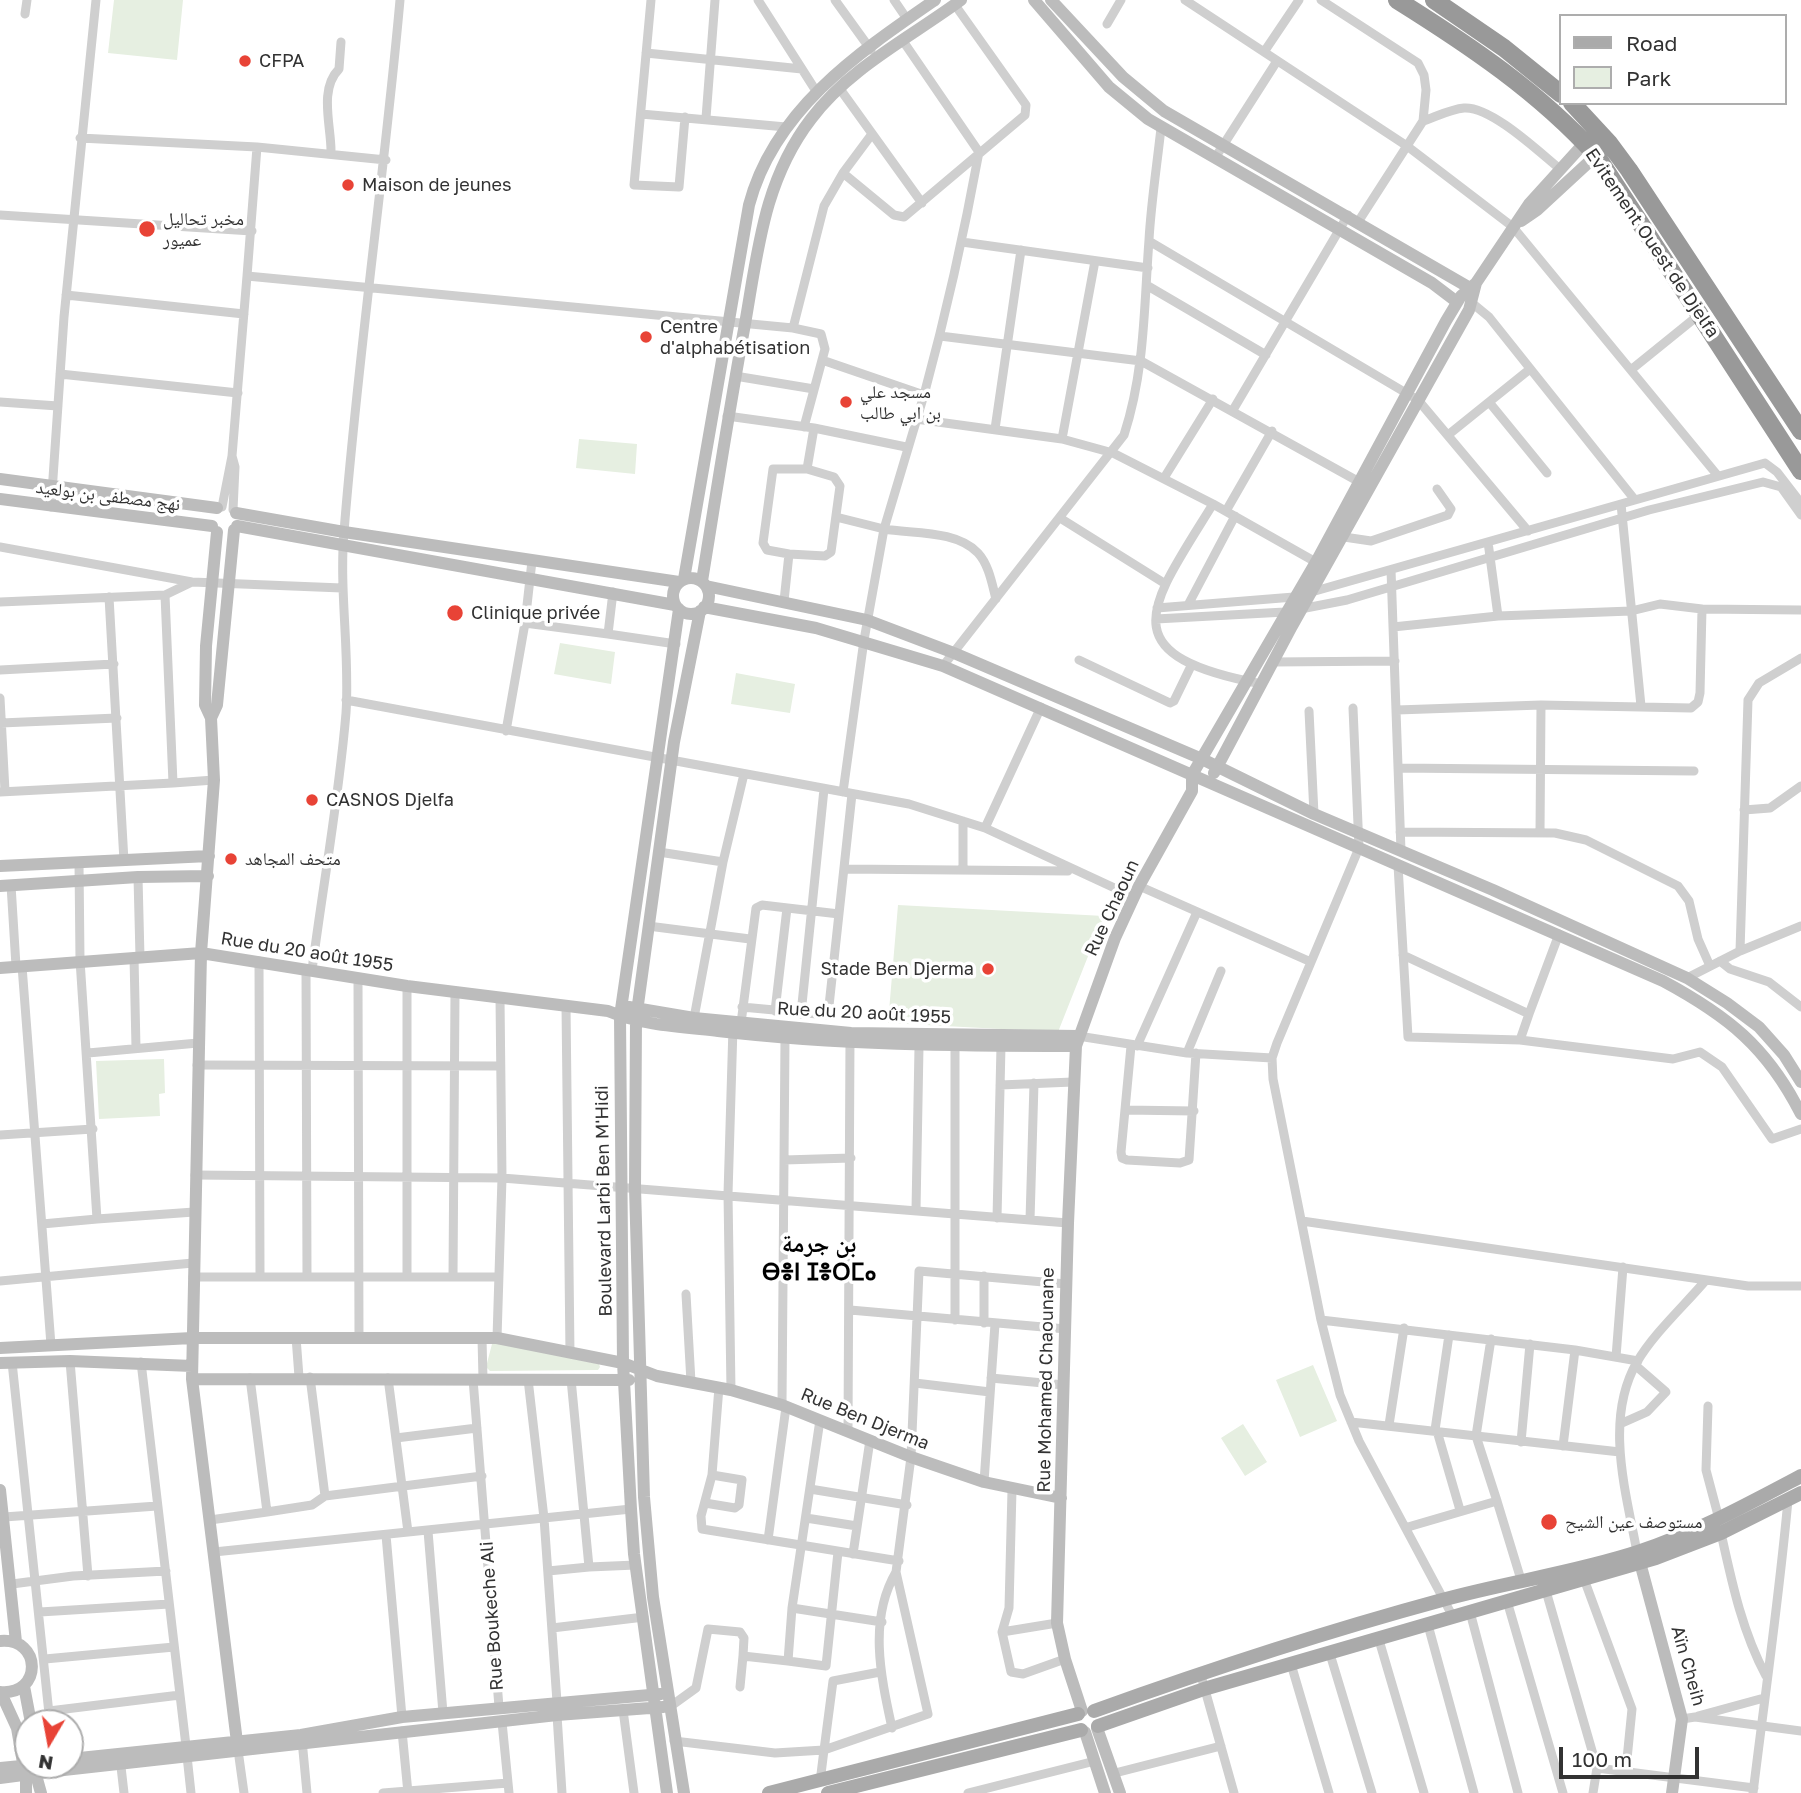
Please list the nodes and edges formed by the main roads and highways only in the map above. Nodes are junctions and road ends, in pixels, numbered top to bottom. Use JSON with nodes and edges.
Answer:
{"nodes":[{"id":1,"x":1397,"y":0,"type":"edge"},
{"id":2,"x":1434,"y":0,"type":"edge"},
{"id":3,"x":1422,"y":6,"type":"edge"},
{"id":4,"x":1560,"y":93,"type":"edge"},
{"id":5,"x":1573,"y":105,"type":"edge"},
{"id":6,"x":1597,"y":142,"type":"junction"},
{"id":7,"x":1801,"y":431,"type":"edge"},
{"id":8,"x":1801,"y":471,"type":"edge"},
{"id":9,"x":1801,"y":1476,"type":"edge"},
{"id":10,"x":1794,"y":1496,"type":"edge"},
{"id":11,"x":1720,"y":1526,"type":"junction"},
{"id":12,"x":1639,"y":1557,"type":"junction"},
{"id":13,"x":1085,"y":1712,"type":"junction"},
{"id":14,"x":1090,"y":1729,"type":"junction"},
{"id":15,"x":824,"y":1788,"type":"edge"},
{"id":16,"x":769,"y":1793,"type":"edge"}],
"edges":[{"from":1,"to":3,"type":"highway","name":"Evitement Ouest de Djelfa"},
{"from":2,"to":4,"type":"highway"},
{"from":3,"to":6,"type":"highway","name":"Evitement Ouest de Djelfa"},
{"from":5,"to":6,"type":"highway"},
{"from":6,"to":7,"type":"highway"},
{"from":6,"to":8,"type":"highway","name":"Evitement Ouest de Djelfa"},
{"from":9,"to":11,"type":"main road"},
{"from":10,"to":11,"type":"main road"},
{"from":11,"to":12,"type":"main road"},
{"from":12,"to":13,"type":"main road"},
{"from":12,"to":14,"type":"main road"},
{"from":13,"to":14,"type":"main road"},
{"from":13,"to":14,"type":"main road"},
{"from":13,"to":15,"type":"main road"},
{"from":14,"to":15,"type":"main road"},
{"from":15,"to":16,"type":"main road"}]}
